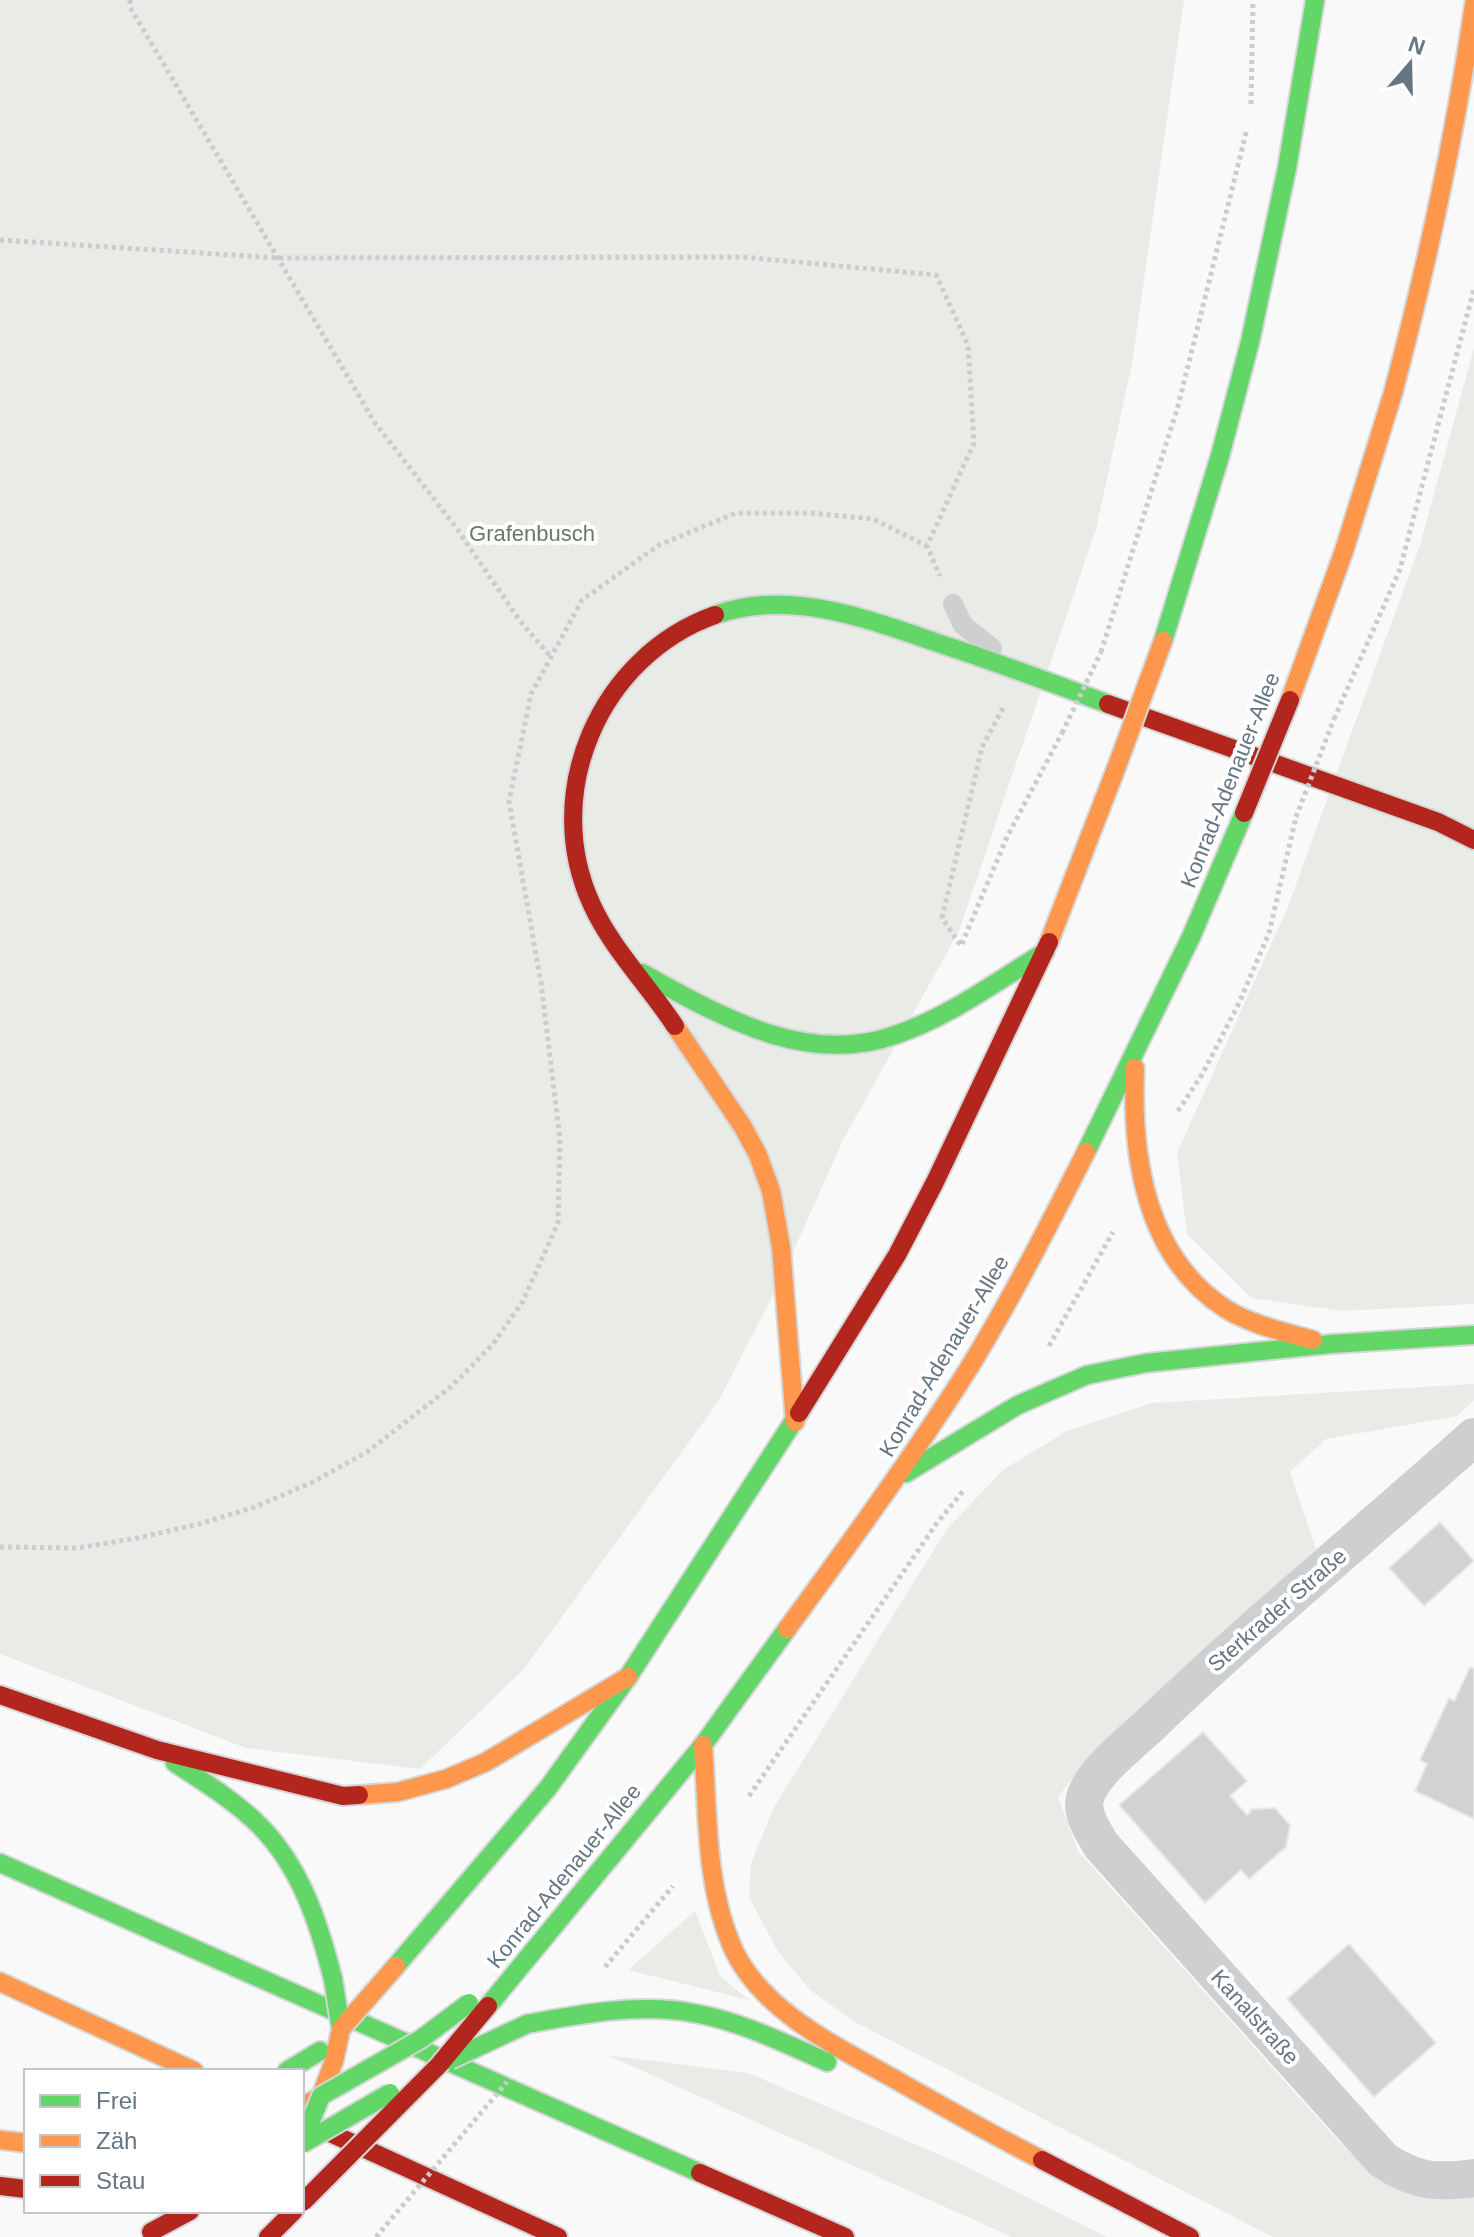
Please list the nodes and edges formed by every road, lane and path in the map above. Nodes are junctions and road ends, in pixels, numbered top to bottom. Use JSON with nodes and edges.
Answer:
{"nodes":[{"id":1,"x":130,"y":0,"type":"edge"},
{"id":2,"x":1253,"y":0,"type":"edge"},
{"id":3,"x":1315,"y":0,"type":"edge"},
{"id":4,"x":1474,"y":5,"type":"edge"},
{"id":5,"x":0,"y":240,"type":"edge"},
{"id":6,"x":279,"y":258,"type":"junction"},
{"id":7,"x":1474,"y":289,"type":"edge"},
{"id":8,"x":927,"y":546,"type":"junction"},
{"id":9,"x":953,"y":604,"type":"joint"},
{"id":10,"x":551,"y":657,"type":"junction"},
{"id":11,"x":1022,"y":672,"type":"junction"},
{"id":12,"x":1296,"y":817,"type":"dead end"},
{"id":13,"x":1474,"y":840,"type":"edge"},
{"id":14,"x":1045,"y":952,"type":"junction"},
{"id":15,"x":636,"y":970,"type":"junction"},
{"id":16,"x":1135,"y":1056,"type":"junction"},
{"id":17,"x":1474,"y":1335,"type":"edge"},
{"id":18,"x":1331,"y":1344,"type":"junction"},
{"id":19,"x":795,"y":1422,"type":"junction"},
{"id":20,"x":1456,"y":1442,"type":"edge"},
{"id":21,"x":897,"y":1478,"type":"junction"},
{"id":22,"x":0,"y":1547,"type":"edge"},
{"id":23,"x":628,"y":1677,"type":"junction"},
{"id":24,"x":0,"y":1695,"type":"edge"},
{"id":25,"x":703,"y":1745,"type":"junction"},
{"id":26,"x":157,"y":1750,"type":"junction"},
{"id":27,"x":1087,"y":1791,"type":"joint"},
{"id":28,"x":711,"y":1841,"type":"junction"},
{"id":29,"x":0,"y":1863,"type":"edge"},
{"id":30,"x":603,"y":1970,"type":"dead end"},
{"id":31,"x":0,"y":1982,"type":"edge"},
{"id":32,"x":481,"y":2003,"type":"junction"},
{"id":33,"x":341,"y":2029,"type":"junction"},
{"id":34,"x":320,"y":2051,"type":"junction"},
{"id":35,"x":439,"y":2065,"type":"junction"},
{"id":36,"x":190,"y":2069,"type":"edge"},
{"id":37,"x":290,"y":2069,"type":"edge"},
{"id":38,"x":304,"y":2070,"type":"edge"},
{"id":39,"x":514,"y":2075,"type":"dead end"},
{"id":40,"x":321,"y":2096,"type":"junction"},
{"id":41,"x":304,"y":2106,"type":"edge"},
{"id":42,"x":304,"y":2121,"type":"edge"},
{"id":43,"x":984,"y":2131,"type":"junction"},
{"id":44,"x":304,"y":2138,"type":"edge"},
{"id":45,"x":0,"y":2140,"type":"edge"},
{"id":46,"x":304,"y":2142,"type":"edge"},
{"id":47,"x":24,"y":2143,"type":"edge"},
{"id":48,"x":1474,"y":2178,"type":"edge"},
{"id":49,"x":0,"y":2186,"type":"edge"},
{"id":50,"x":24,"y":2189,"type":"edge"},
{"id":51,"x":304,"y":2201,"type":"edge"},
{"id":52,"x":170,"y":2213,"type":"edge"},
{"id":53,"x":186,"y":2213,"type":"edge"},
{"id":54,"x":271,"y":2213,"type":"edge"},
{"id":55,"x":292,"y":2213,"type":"edge"},
{"id":56,"x":148,"y":2234,"type":"edge"},
{"id":57,"x":259,"y":2237,"type":"edge"},
{"id":58,"x":268,"y":2237,"type":"edge"},
{"id":59,"x":376,"y":2237,"type":"edge"},
{"id":60,"x":558,"y":2237,"type":"edge"},
{"id":61,"x":845,"y":2237,"type":"edge"},
{"id":62,"x":1190,"y":2237,"type":"edge"}],
"edges":[{"from":1,"to":6,"type":"path"},
{"from":2,"to":11,"type":"path","bridge":true},
{"from":3,"to":14,"type":"main road","bridge":true},
{"from":4,"to":16,"type":"main road","name":"Konrad-Adenauer-Allee","bridge":true},
{"from":5,"to":6,"type":"path"},
{"from":6,"to":8,"type":"path"},
{"from":6,"to":10,"type":"path"},
{"from":7,"to":12,"type":"path","bridge":true},
{"from":8,"to":9,"type":"path"},
{"from":8,"to":10,"type":"path"},
{"from":9,"to":11,"type":"lane"},
{"from":10,"to":22,"type":"path"},
{"from":11,"to":13,"type":"main road"},
{"from":11,"to":15,"type":"main road"},
{"from":14,"to":15,"type":"main road"},
{"from":14,"to":19,"type":"main road"},
{"from":15,"to":19,"type":"main road"},
{"from":16,"to":18,"type":"main road"},
{"from":16,"to":21,"type":"main road","name":"Konrad-Adenauer-Allee"},
{"from":17,"to":18,"type":"main road"},
{"from":18,"to":21,"type":"main road"},
{"from":19,"to":23,"type":"main road"},
{"from":20,"to":27,"type":"street","name":"Sterkrader Straße"},
{"from":21,"to":25,"type":"main road","name":"Konrad-Adenauer-Allee"},
{"from":23,"to":26,"type":"main road"},
{"from":23,"to":33,"type":"main road","bridge":true},
{"from":24,"to":26,"type":"main road"},
{"from":25,"to":28,"type":"main road"},
{"from":25,"to":32,"type":"main road","name":"Konrad-Adenauer-Allee"},
{"from":26,"to":33,"type":"main road","bridge":true},
{"from":27,"to":48,"type":"street","name":"Kanalstraße"},
{"from":28,"to":30,"type":"path"},
{"from":28,"to":43,"type":"main road"},
{"from":29,"to":61,"type":"main road"},
{"from":31,"to":36,"type":"main road"},
{"from":32,"to":35,"type":"main road","name":"Konrad-Adenauer-Allee","bridge":true},
{"from":32,"to":40,"type":"main road","bridge":true},
{"from":33,"to":34,"type":"main road"},
{"from":33,"to":40,"type":"main road"},
{"from":34,"to":37,"type":"main road"},
{"from":34,"to":38,"type":"main road"},
{"from":35,"to":43,"type":"main road","bridge":true},
{"from":35,"to":46,"type":"main road","bridge":true},
{"from":35,"to":51,"type":"main road","name":"Konrad-Adenauer-Allee","bridge":true},
{"from":39,"to":59,"type":"path","bridge":true},
{"from":40,"to":41,"type":"main road"},
{"from":40,"to":44,"type":"main road","bridge":true},
{"from":42,"to":60,"type":"main road"},
{"from":43,"to":62,"type":"main road"},
{"from":45,"to":47,"type":"main road"},
{"from":49,"to":50,"type":"main road"},
{"from":52,"to":56,"type":"main road"},
{"from":53,"to":56,"type":"main road"},
{"from":54,"to":57,"type":"main road"},
{"from":55,"to":58,"type":"main road"}]}
